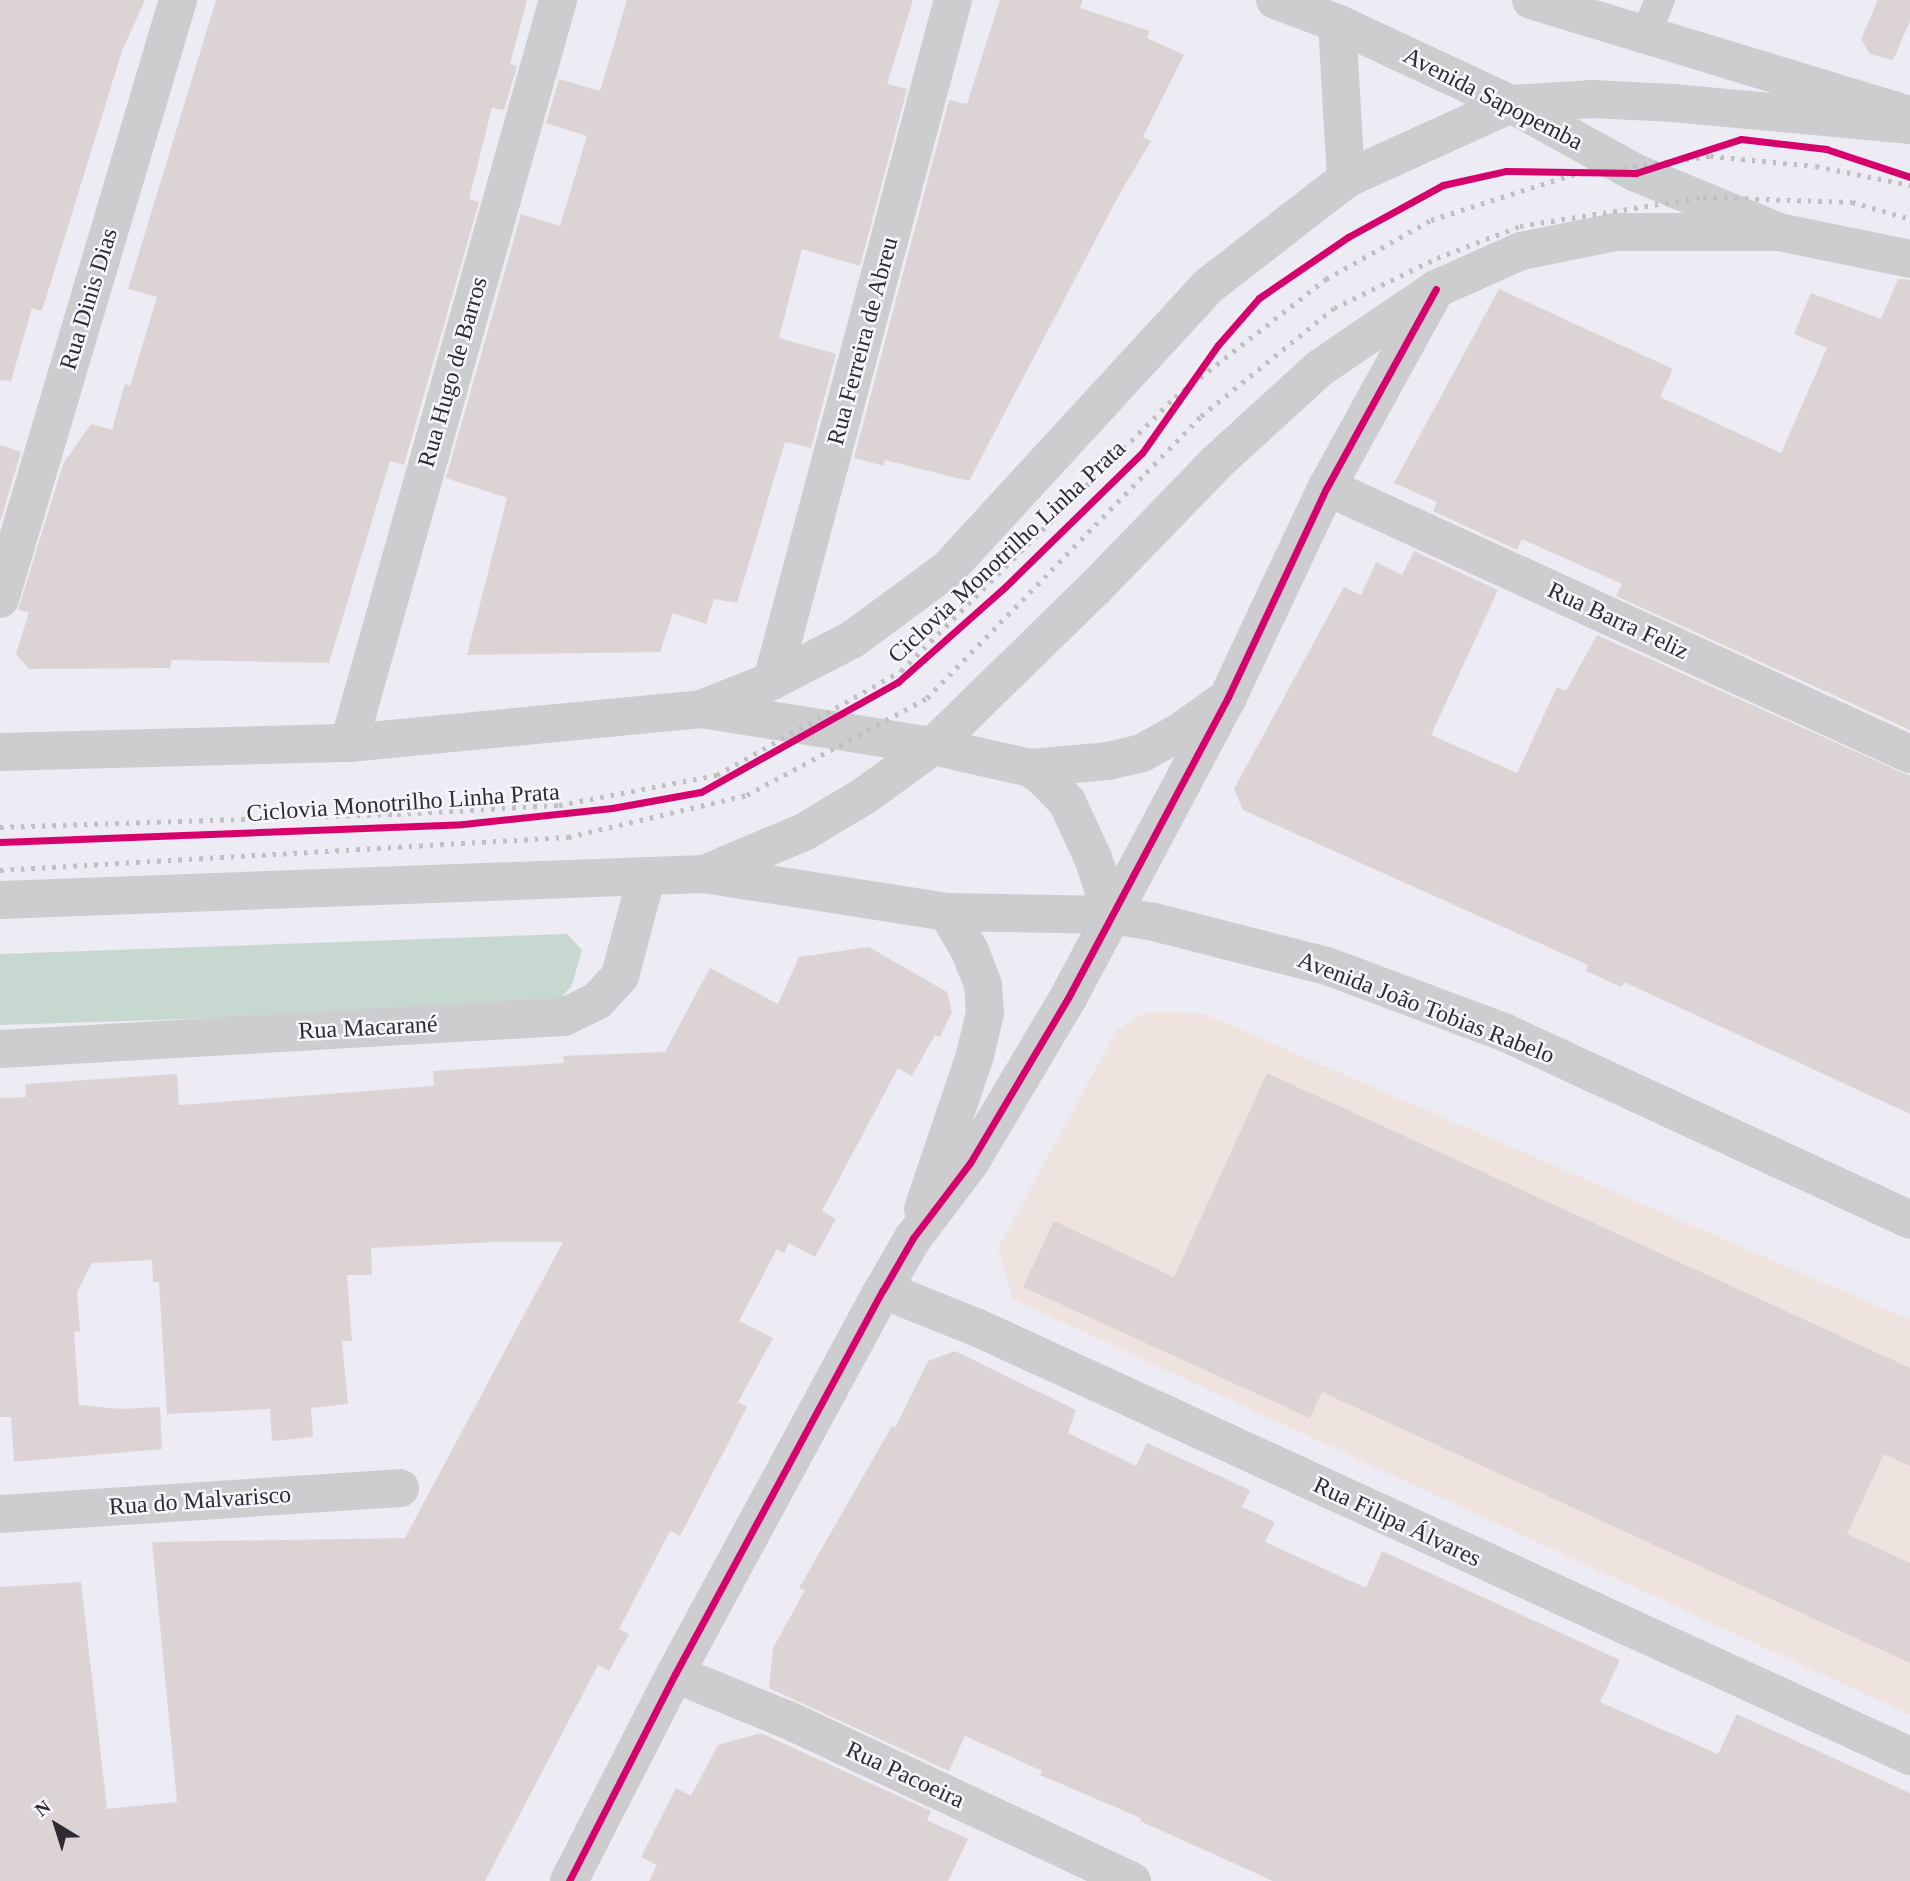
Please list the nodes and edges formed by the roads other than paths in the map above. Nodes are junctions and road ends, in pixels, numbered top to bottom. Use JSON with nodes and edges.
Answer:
{"nodes":[{"id":1,"x":178,"y":0,"type":"edge"},
{"id":2,"x":558,"y":0,"type":"edge"},
{"id":3,"x":953,"y":0,"type":"edge"},
{"id":4,"x":1275,"y":0,"type":"edge"},
{"id":5,"x":1531,"y":0,"type":"edge"},
{"id":6,"x":1653,"y":17,"type":"edge"},
{"id":7,"x":1337,"y":23,"type":"junction"},
{"id":8,"x":1511,"y":104,"type":"junction"},
{"id":9,"x":1910,"y":115,"type":"edge"},
{"id":10,"x":1910,"y":125,"type":"edge"},
{"id":11,"x":1346,"y":178,"type":"junction"},
{"id":12,"x":1779,"y":232,"type":"junction"},
{"id":13,"x":1910,"y":259,"type":"edge"},
{"id":14,"x":1436,"y":289,"type":"junction"},
{"id":15,"x":1327,"y":488,"type":"junction"},
{"id":16,"x":0,"y":598,"type":"edge"},
{"id":17,"x":772,"y":681,"type":"junction"},
{"id":18,"x":1228,"y":697,"type":"junction"},
{"id":19,"x":701,"y":709,"type":"junction"},
{"id":20,"x":349,"y":743,"type":"junction"},
{"id":21,"x":933,"y":746,"type":"junction"},
{"id":22,"x":0,"y":752,"type":"edge"},
{"id":23,"x":1910,"y":754,"type":"edge"},
{"id":24,"x":1030,"y":768,"type":"junction"},
{"id":25,"x":704,"y":874,"type":"junction"},
{"id":26,"x":646,"y":878,"type":"junction"},
{"id":27,"x":0,"y":900,"type":"edge"},
{"id":28,"x":947,"y":912,"type":"junction"},
{"id":29,"x":1112,"y":915,"type":"junction"},
{"id":30,"x":0,"y":1049,"type":"edge"},
{"id":31,"x":1910,"y":1220,"type":"edge"},
{"id":32,"x":914,"y":1238,"type":"junction"},
{"id":33,"x":883,"y":1290,"type":"junction"},
{"id":34,"x":400,"y":1488,"type":"dead end"},
{"id":35,"x":0,"y":1514,"type":"edge"},
{"id":36,"x":675,"y":1674,"type":"junction"},
{"id":37,"x":1910,"y":1756,"type":"edge"},
{"id":38,"x":569,"y":1881,"type":"edge"},
{"id":39,"x":1132,"y":1881,"type":"edge"}],
"edges":[{"from":1,"to":16,"type":"street","name":"Rua Dinis Dias"},
{"from":2,"to":20,"type":"street","name":"Rua Hugo de Barros"},
{"from":3,"to":17,"type":"street","name":"Rua Ferreira de Abreu"},
{"from":4,"to":7,"type":"street","name":"Avenida Sapopemba"},
{"from":5,"to":6,"type":"street"},
{"from":6,"to":9,"type":"street"},
{"from":7,"to":8,"type":"street","name":"Avenida Sapopemba"},
{"from":7,"to":11,"type":"street"},
{"from":8,"to":10,"type":"street"},
{"from":8,"to":11,"type":"street"},
{"from":8,"to":12,"type":"street","name":"Avenida Sapopemba"},
{"from":11,"to":17,"type":"street"},
{"from":12,"to":13,"type":"street","name":"Avenida Sapopemba"},
{"from":12,"to":14,"type":"street"},
{"from":14,"to":15,"type":"street"},
{"from":14,"to":21,"type":"street"},
{"from":15,"to":18,"type":"street"},
{"from":15,"to":23,"type":"street","name":"Rua Barra Feliz"},
{"from":17,"to":19,"type":"street"},
{"from":18,"to":24,"type":"street"},
{"from":18,"to":29,"type":"street"},
{"from":19,"to":20,"type":"street"},
{"from":19,"to":21,"type":"street"},
{"from":20,"to":22,"type":"street"},
{"from":21,"to":24,"type":"street"},
{"from":21,"to":25,"type":"street"},
{"from":24,"to":29,"type":"street"},
{"from":25,"to":26,"type":"street"},
{"from":25,"to":28,"type":"street","name":"Avenida João Tobias Rabelo"},
{"from":26,"to":27,"type":"street"},
{"from":26,"to":30,"type":"street","name":"Rua Macarané"},
{"from":28,"to":29,"type":"street","name":"Avenida João Tobias Rabelo"},
{"from":28,"to":32,"type":"street"},
{"from":29,"to":31,"type":"street","name":"Avenida João Tobias Rabelo"},
{"from":29,"to":32,"type":"street"},
{"from":32,"to":33,"type":"street"},
{"from":33,"to":36,"type":"street"},
{"from":33,"to":37,"type":"street","name":"Rua Filipa Álvares"},
{"from":34,"to":35,"type":"street","name":"Rua do Malvarisco"},
{"from":36,"to":38,"type":"street"},
{"from":36,"to":39,"type":"street","name":"Rua Pacoeira"}]}
